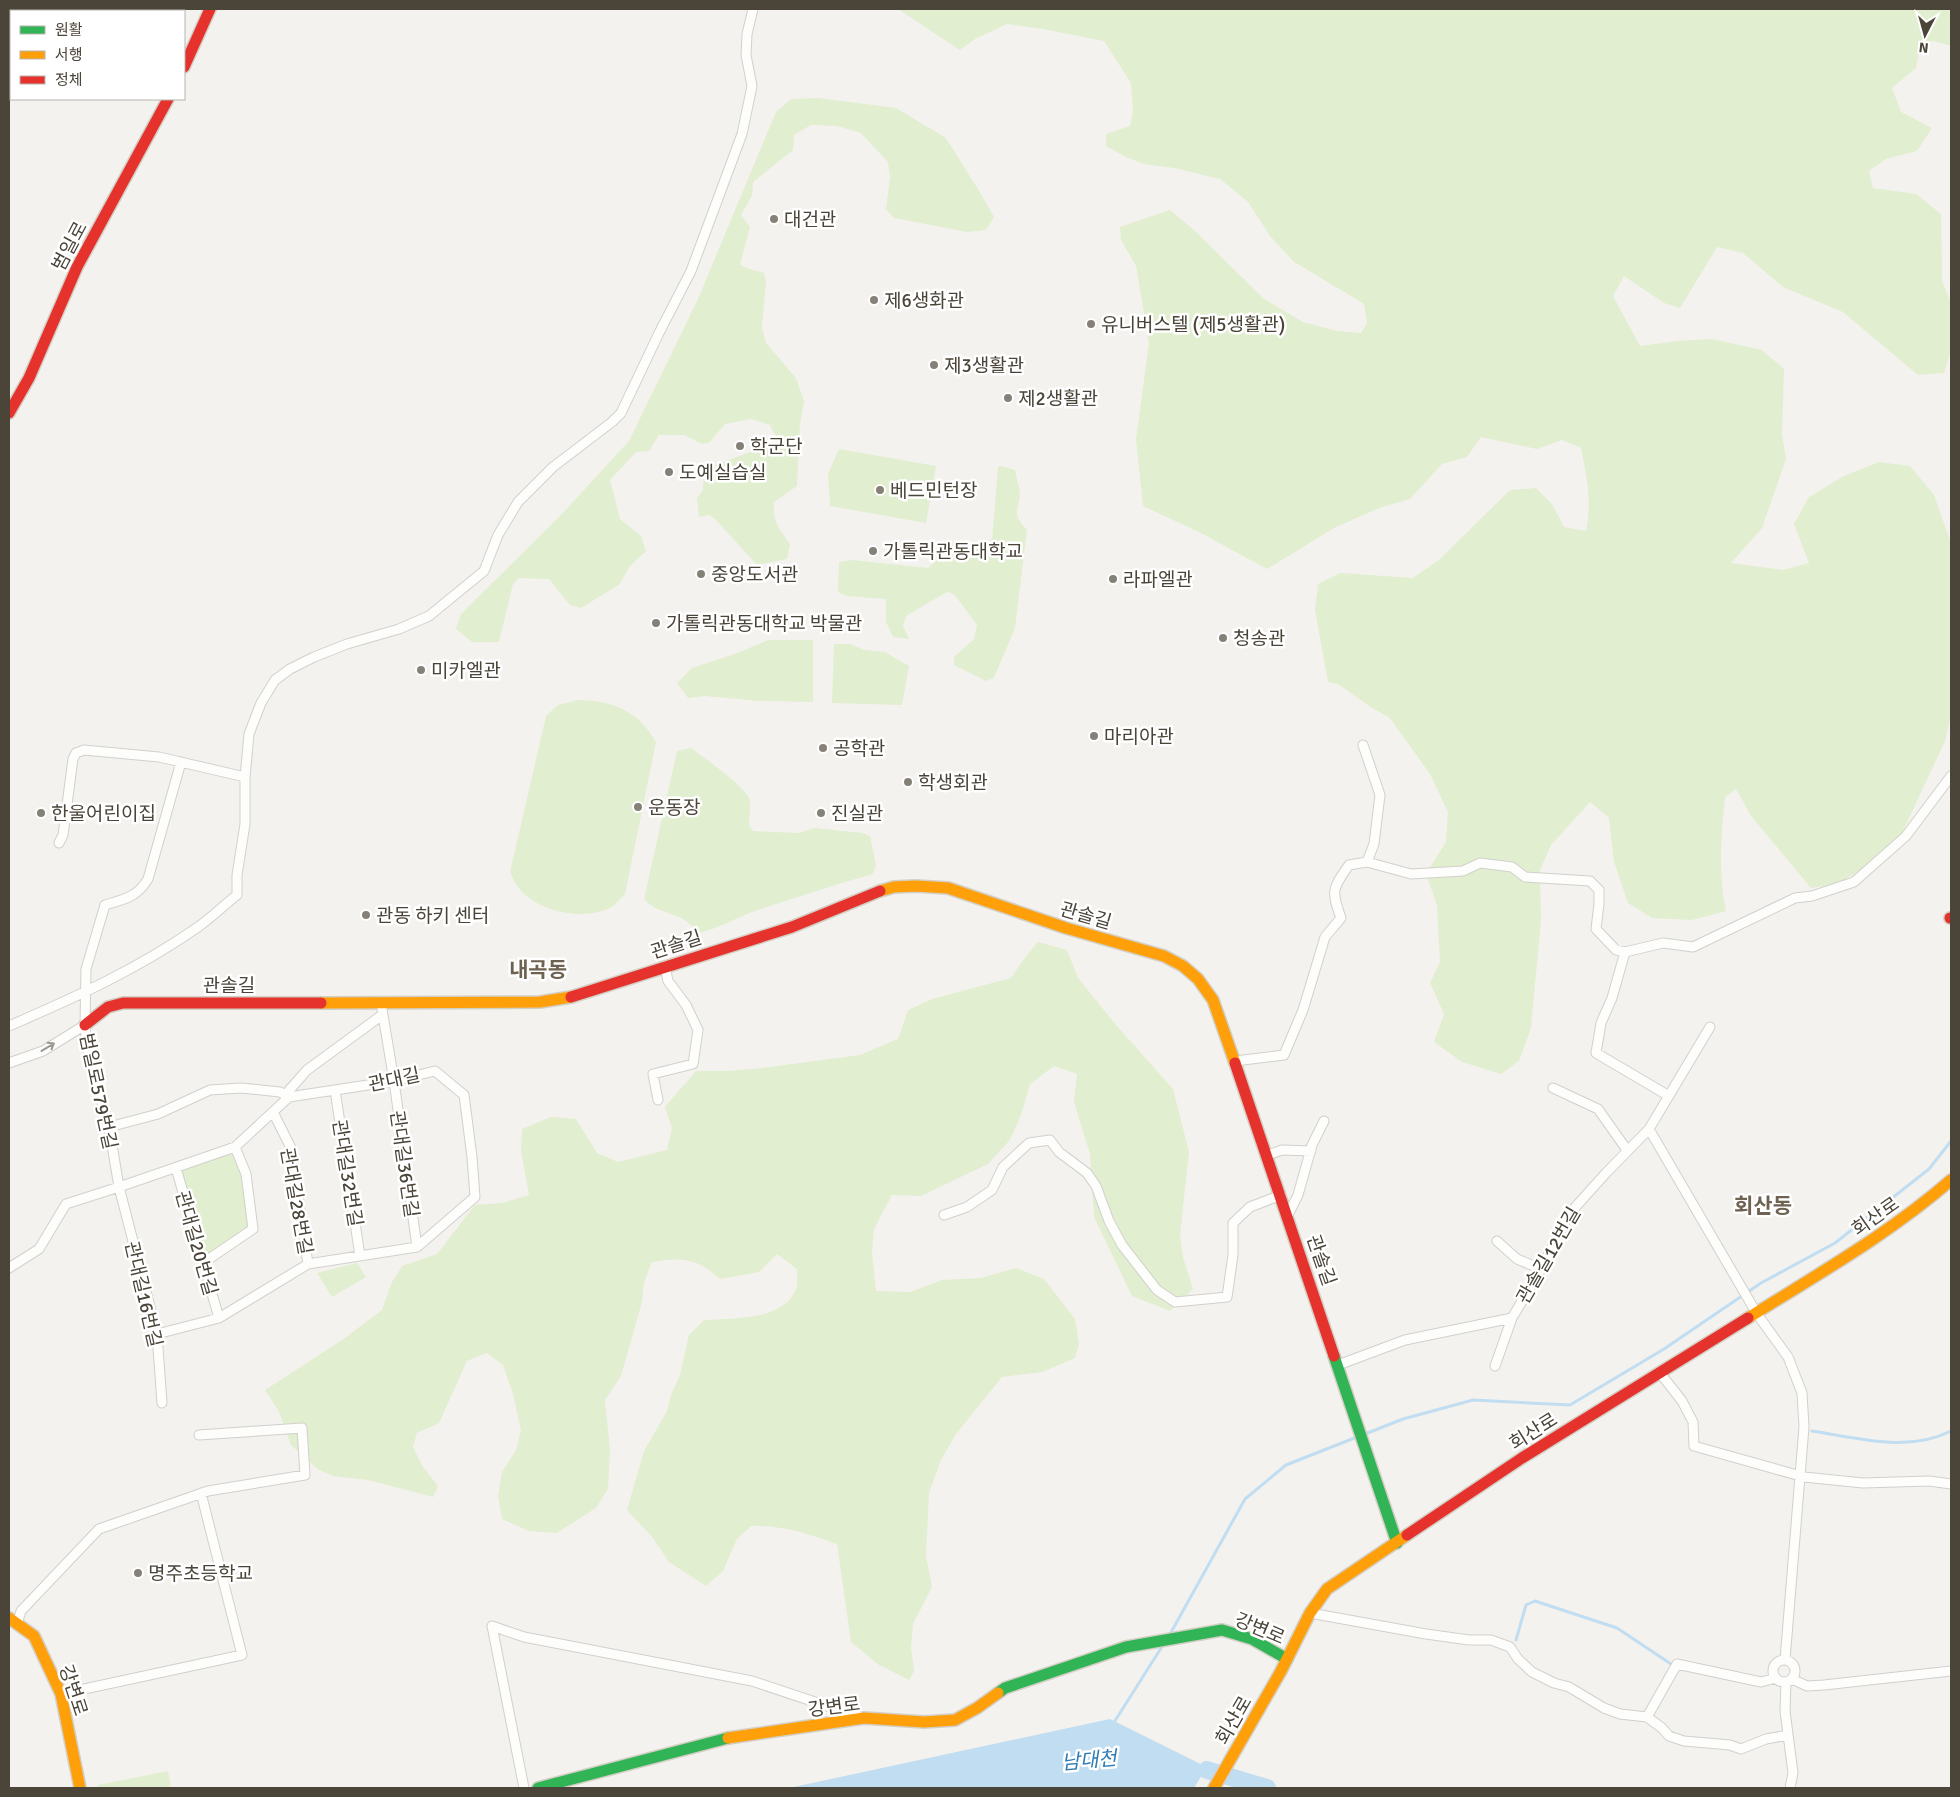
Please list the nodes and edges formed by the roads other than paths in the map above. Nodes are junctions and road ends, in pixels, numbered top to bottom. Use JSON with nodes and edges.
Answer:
{"nodes":[{"id":1,"x":210,"y":9,"type":"edge"},
{"id":2,"x":753,"y":9,"type":"edge"},
{"id":3,"x":185,"y":65,"type":"edge"},
{"id":4,"x":167,"y":100,"type":"edge"},
{"id":5,"x":9,"y":413,"type":"edge"},
{"id":6,"x":1363,"y":745,"type":"dead end"},
{"id":7,"x":182,"y":762,"type":"junction"},
{"id":8,"x":1951,"y":776,"type":"edge"},
{"id":9,"x":245,"y":777,"type":"junction"},
{"id":10,"x":58,"y":843,"type":"dead end"},
{"id":11,"x":1367,"y":862,"type":"junction"},
{"id":12,"x":1626,"y":952,"type":"junction"},
{"id":13,"x":665,"y":966,"type":"junction"},
{"id":14,"x":84,"y":994,"type":"junction"},
{"id":15,"x":381,"y":1009,"type":"junction"},
{"id":16,"x":85,"y":1025,"type":"junction"},
{"id":17,"x":9,"y":1026,"type":"edge"},
{"id":18,"x":1710,"y":1027,"type":"dead end"},
{"id":19,"x":1235,"y":1062,"type":"junction"},
{"id":20,"x":9,"y":1063,"type":"edge"},
{"id":21,"x":394,"y":1081,"type":"junction"},
{"id":22,"x":1553,"y":1088,"type":"dead end"},
{"id":23,"x":335,"y":1090,"type":"junction"},
{"id":24,"x":287,"y":1096,"type":"junction"},
{"id":25,"x":1669,"y":1096,"type":"junction"},
{"id":26,"x":658,"y":1100,"type":"dead end"},
{"id":27,"x":274,"y":1112,"type":"junction"},
{"id":28,"x":1324,"y":1121,"type":"dead end"},
{"id":29,"x":109,"y":1127,"type":"junction"},
{"id":30,"x":1649,"y":1129,"type":"junction"},
{"id":31,"x":235,"y":1147,"type":"junction"},
{"id":32,"x":1627,"y":1150,"type":"junction"},
{"id":33,"x":1310,"y":1151,"type":"junction"},
{"id":34,"x":1268,"y":1155,"type":"junction"},
{"id":35,"x":176,"y":1168,"type":"junction"},
{"id":36,"x":1951,"y":1180,"type":"edge"},
{"id":37,"x":119,"y":1188,"type":"junction"},
{"id":38,"x":1280,"y":1195,"type":"junction"},
{"id":39,"x":944,"y":1215,"type":"dead end"},
{"id":40,"x":1288,"y":1215,"type":"junction"},
{"id":41,"x":1497,"y":1241,"type":"dead end"},
{"id":42,"x":417,"y":1247,"type":"junction"},
{"id":43,"x":360,"y":1256,"type":"junction"},
{"id":44,"x":203,"y":1263,"type":"junction"},
{"id":45,"x":308,"y":1264,"type":"junction"},
{"id":46,"x":9,"y":1268,"type":"edge"},
{"id":47,"x":1541,"y":1269,"type":"junction"},
{"id":48,"x":1757,"y":1314,"type":"junction"},
{"id":49,"x":219,"y":1318,"type":"junction"},
{"id":50,"x":1512,"y":1318,"type":"junction"},
{"id":51,"x":157,"y":1334,"type":"junction"},
{"id":52,"x":1338,"y":1365,"type":"junction"},
{"id":53,"x":1495,"y":1366,"type":"dead end"},
{"id":54,"x":1660,"y":1373,"type":"junction"},
{"id":55,"x":162,"y":1403,"type":"dead end"},
{"id":56,"x":199,"y":1435,"type":"dead end"},
{"id":57,"x":1799,"y":1475,"type":"junction"},
{"id":58,"x":1951,"y":1484,"type":"edge"},
{"id":59,"x":201,"y":1493,"type":"junction"},
{"id":60,"x":1397,"y":1543,"type":"junction"},
{"id":61,"x":1310,"y":1613,"type":"junction"},
{"id":62,"x":13,"y":1621,"type":"edge"},
{"id":63,"x":1287,"y":1659,"type":"junction"},
{"id":64,"x":1785,"y":1660,"type":"junction"},
{"id":65,"x":1951,"y":1671,"type":"edge"},
{"id":66,"x":1776,"y":1678,"type":"junction"},
{"id":67,"x":1789,"y":1680,"type":"junction"},
{"id":68,"x":61,"y":1694,"type":"junction"},
{"id":69,"x":1647,"y":1717,"type":"junction"},
{"id":70,"x":864,"y":1718,"type":"junction"},
{"id":71,"x":1788,"y":1735,"type":"junction"},
{"id":72,"x":80,"y":1788,"type":"edge"},
{"id":73,"x":524,"y":1788,"type":"edge"},
{"id":74,"x":538,"y":1788,"type":"edge"},
{"id":75,"x":1214,"y":1788,"type":"edge"},
{"id":76,"x":1790,"y":1788,"type":"edge"}],
"edges":[{"from":1,"to":3,"type":"street"},
{"from":2,"to":9,"type":"street"},
{"from":4,"to":5,"type":"street","name":"범일로"},
{"from":6,"to":11,"type":"street"},
{"from":7,"to":9,"type":"street"},
{"from":7,"to":10,"type":"street"},
{"from":7,"to":14,"type":"street","name":"범일로579번길"},
{"from":8,"to":12,"type":"street"},
{"from":9,"to":14,"type":"street"},
{"from":11,"to":12,"type":"street"},
{"from":11,"to":19,"type":"street"},
{"from":12,"to":25,"type":"street"},
{"from":13,"to":15,"type":"street","name":"관솔길"},
{"from":13,"to":19,"type":"street","name":"관솔길"},
{"from":13,"to":26,"type":"street"},
{"from":14,"to":16,"type":"street","name":"범일로579번길"},
{"from":14,"to":17,"type":"street"},
{"from":15,"to":16,"type":"street","name":"관솔길"},
{"from":15,"to":21,"type":"street"},
{"from":15,"to":24,"type":"street"},
{"from":20,"to":16,"type":"street","one_way":true},
{"from":16,"to":29,"type":"street","name":"범일로579번길"},
{"from":18,"to":25,"type":"street","name":"관솔길12번길"},
{"from":19,"to":34,"type":"street","name":"관솔길"},
{"from":21,"to":23,"type":"street","name":"관대길"},
{"from":21,"to":42,"type":"street","name":"관대길36번길"},
{"from":21,"to":42,"type":"street","name":"관대길"},
{"from":22,"to":32,"type":"street"},
{"from":23,"to":24,"type":"street","name":"관대길"},
{"from":23,"to":43,"type":"street","name":"관대길32번길"},
{"from":24,"to":27,"type":"street"},
{"from":24,"to":29,"type":"street"},
{"from":25,"to":30,"type":"street","name":"관솔길12번길"},
{"from":27,"to":31,"type":"street"},
{"from":27,"to":45,"type":"street","name":"관대길28번길"},
{"from":28,"to":33,"type":"street"},
{"from":29,"to":37,"type":"street","name":"범일로579번길"},
{"from":30,"to":32,"type":"street","name":"관솔길12번길"},
{"from":30,"to":48,"type":"street"},
{"from":31,"to":35,"type":"street"},
{"from":31,"to":44,"type":"street"},
{"from":32,"to":47,"type":"street","name":"관솔길12번길"},
{"from":33,"to":34,"type":"street"},
{"from":33,"to":40,"type":"street"},
{"from":34,"to":38,"type":"street","name":"관솔길"},
{"from":35,"to":37,"type":"street"},
{"from":35,"to":44,"type":"street","name":"관대길20번길"},
{"from":36,"to":48,"type":"street","name":"회산로"},
{"from":37,"to":46,"type":"street"},
{"from":37,"to":51,"type":"street","name":"관대길16번길"},
{"from":38,"to":39,"type":"street"},
{"from":38,"to":40,"type":"street","name":"관솔길"},
{"from":40,"to":52,"type":"street","name":"관솔길"},
{"from":41,"to":47,"type":"street"},
{"from":42,"to":43,"type":"street"},
{"from":43,"to":45,"type":"street"},
{"from":44,"to":49,"type":"street","name":"관대길20번길"},
{"from":45,"to":49,"type":"street"},
{"from":47,"to":50,"type":"street","name":"관솔길12번길"},
{"from":48,"to":54,"type":"street","name":"회산로"},
{"from":48,"to":57,"type":"street"},
{"from":49,"to":51,"type":"street"},
{"from":50,"to":52,"type":"street","name":"관솔길12번길"},
{"from":50,"to":53,"type":"street"},
{"from":51,"to":55,"type":"street","name":"관대길16번길"},
{"from":52,"to":60,"type":"street","name":"관솔길"},
{"from":54,"to":57,"type":"street"},
{"from":54,"to":60,"type":"street","name":"회산로"},
{"from":56,"to":59,"type":"street"},
{"from":57,"to":58,"type":"street"},
{"from":57,"to":64,"type":"street"},
{"from":59,"to":62,"type":"street"},
{"from":59,"to":68,"type":"street"},
{"from":60,"to":61,"type":"street","name":"회산로"},
{"from":61,"to":63,"type":"street","name":"회산로"},
{"from":61,"to":69,"type":"street"},
{"from":62,"to":68,"type":"street","name":"강변로"},
{"from":63,"to":70,"type":"street","name":"강변로"},
{"from":63,"to":75,"type":"street","name":"회산로"},
{"from":64,"to":66,"type":"street"},
{"from":64,"to":67,"type":"street"},
{"from":65,"to":67,"type":"street"},
{"from":66,"to":67,"type":"street"},
{"from":66,"to":69,"type":"street"},
{"from":67,"to":71,"type":"street"},
{"from":68,"to":72,"type":"street","name":"강변로"},
{"from":69,"to":71,"type":"street"},
{"from":70,"to":73,"type":"street"},
{"from":70,"to":74,"type":"street","name":"강변로"},
{"from":71,"to":76,"type":"street"}]}
